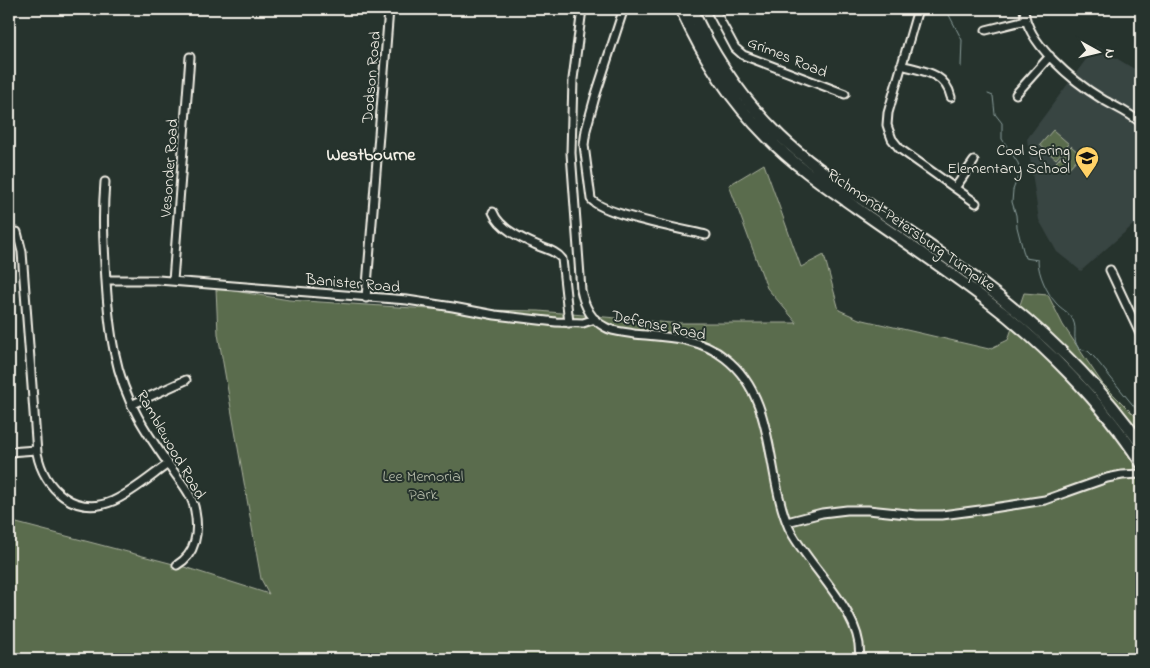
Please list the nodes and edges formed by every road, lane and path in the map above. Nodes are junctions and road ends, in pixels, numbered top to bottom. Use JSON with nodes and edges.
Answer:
{"nodes":[{"id":1,"x":389,"y":9,"type":"edge"},
{"id":2,"x":582,"y":9,"type":"edge"},
{"id":3,"x":681,"y":9,"type":"edge"},
{"id":4,"x":692,"y":9,"type":"edge"},
{"id":5,"x":714,"y":9,"type":"edge"},
{"id":6,"x":918,"y":9,"type":"edge"},
{"id":7,"x":1024,"y":9,"type":"edge"},
{"id":8,"x":622,"y":14,"type":"dead end"},
{"id":9,"x":1026,"y":20,"type":"junction"},
{"id":10,"x":986,"y":30,"type":"dead end"},
{"id":11,"x":1050,"y":56,"type":"junction"},
{"id":12,"x":190,"y":57,"type":"dead end"},
{"id":13,"x":901,"y":65,"type":"junction"},
{"id":14,"x":845,"y":94,"type":"dead end"},
{"id":15,"x":1016,"y":94,"type":"dead end"},
{"id":16,"x":951,"y":97,"type":"dead end"},
{"id":17,"x":1140,"y":118,"type":"edge"},
{"id":18,"x":571,"y":144,"type":"junction"},
{"id":19,"x":584,"y":145,"type":"junction"},
{"id":20,"x":974,"y":161,"type":"dead end"},
{"id":21,"x":104,"y":182,"type":"dead end"},
{"id":22,"x":955,"y":188,"type":"junction"},
{"id":23,"x":976,"y":203,"type":"dead end"},
{"id":24,"x":493,"y":212,"type":"dead end"},
{"id":25,"x":17,"y":232,"type":"dead end"},
{"id":26,"x":706,"y":235,"type":"dead end"},
{"id":27,"x":1110,"y":270,"type":"dead end"},
{"id":28,"x":106,"y":280,"type":"junction"},
{"id":29,"x":173,"y":281,"type":"junction"},
{"id":30,"x":366,"y":298,"type":"junction"},
{"id":31,"x":595,"y":319,"type":"junction"},
{"id":32,"x":1138,"y":319,"type":"edge"},
{"id":33,"x":569,"y":323,"type":"junction"},
{"id":34,"x":1141,"y":336,"type":"edge"},
{"id":35,"x":186,"y":380,"type":"dead end"},
{"id":36,"x":131,"y":405,"type":"junction"},
{"id":37,"x":1141,"y":444,"type":"edge"},
{"id":38,"x":36,"y":450,"type":"junction"},
{"id":39,"x":9,"y":452,"type":"edge"},
{"id":40,"x":1140,"y":461,"type":"edge"},
{"id":41,"x":168,"y":464,"type":"junction"},
{"id":42,"x":1140,"y":474,"type":"edge"},
{"id":43,"x":787,"y":522,"type":"junction"},
{"id":44,"x":177,"y":565,"type":"dead end"},
{"id":45,"x":859,"y":659,"type":"edge"}],
"edges":[{"from":1,"to":30,"type":"street","name":"Dodson Road"},
{"from":2,"to":18,"type":"street","name":"Defense Road"},
{"from":3,"to":40,"type":"highway","name":"Richmond-Petersburg Turnpike"},
{"from":4,"to":37,"type":"highway","name":"Richmond-Petersburg Turnpike"},
{"from":5,"to":14,"type":"street","name":"Grimes Road"},
{"from":6,"to":13,"type":"street"},
{"from":7,"to":9,"type":"street"},
{"from":8,"to":19,"type":"street"},
{"from":9,"to":10,"type":"street"},
{"from":9,"to":11,"type":"street"},
{"from":11,"to":15,"type":"street"},
{"from":11,"to":17,"type":"street"},
{"from":12,"to":29,"type":"street","name":"Vesonder Road"},
{"from":13,"to":16,"type":"street"},
{"from":13,"to":22,"type":"street"},
{"from":18,"to":19,"type":"street"},
{"from":18,"to":31,"type":"street","name":"Defense Road"},
{"from":19,"to":26,"type":"street"},
{"from":20,"to":22,"type":"street"},
{"from":21,"to":28,"type":"street","name":"Ramblewood Road"},
{"from":22,"to":23,"type":"street"},
{"from":24,"to":33,"type":"street"},
{"from":25,"to":38,"type":"street"},
{"from":27,"to":32,"type":"street"},
{"from":28,"to":29,"type":"street","name":"Banister Road"},
{"from":28,"to":36,"type":"street","name":"Ramblewood Road"},
{"from":29,"to":30,"type":"street","name":"Banister Road"},
{"from":30,"to":33,"type":"street","name":"Banister Road"},
{"from":31,"to":33,"type":"street","name":"Banister Road"},
{"from":31,"to":43,"type":"street","name":"Defense Road"},
{"from":32,"to":34,"type":"street"},
{"from":35,"to":36,"type":"street"},
{"from":36,"to":41,"type":"street","name":"Ramblewood Road"},
{"from":38,"to":39,"type":"street"},
{"from":38,"to":41,"type":"street"},
{"from":41,"to":44,"type":"street","name":"Ramblewood Road"},
{"from":42,"to":43,"type":"street"},
{"from":43,"to":45,"type":"street","name":"Defense Road"}]}
